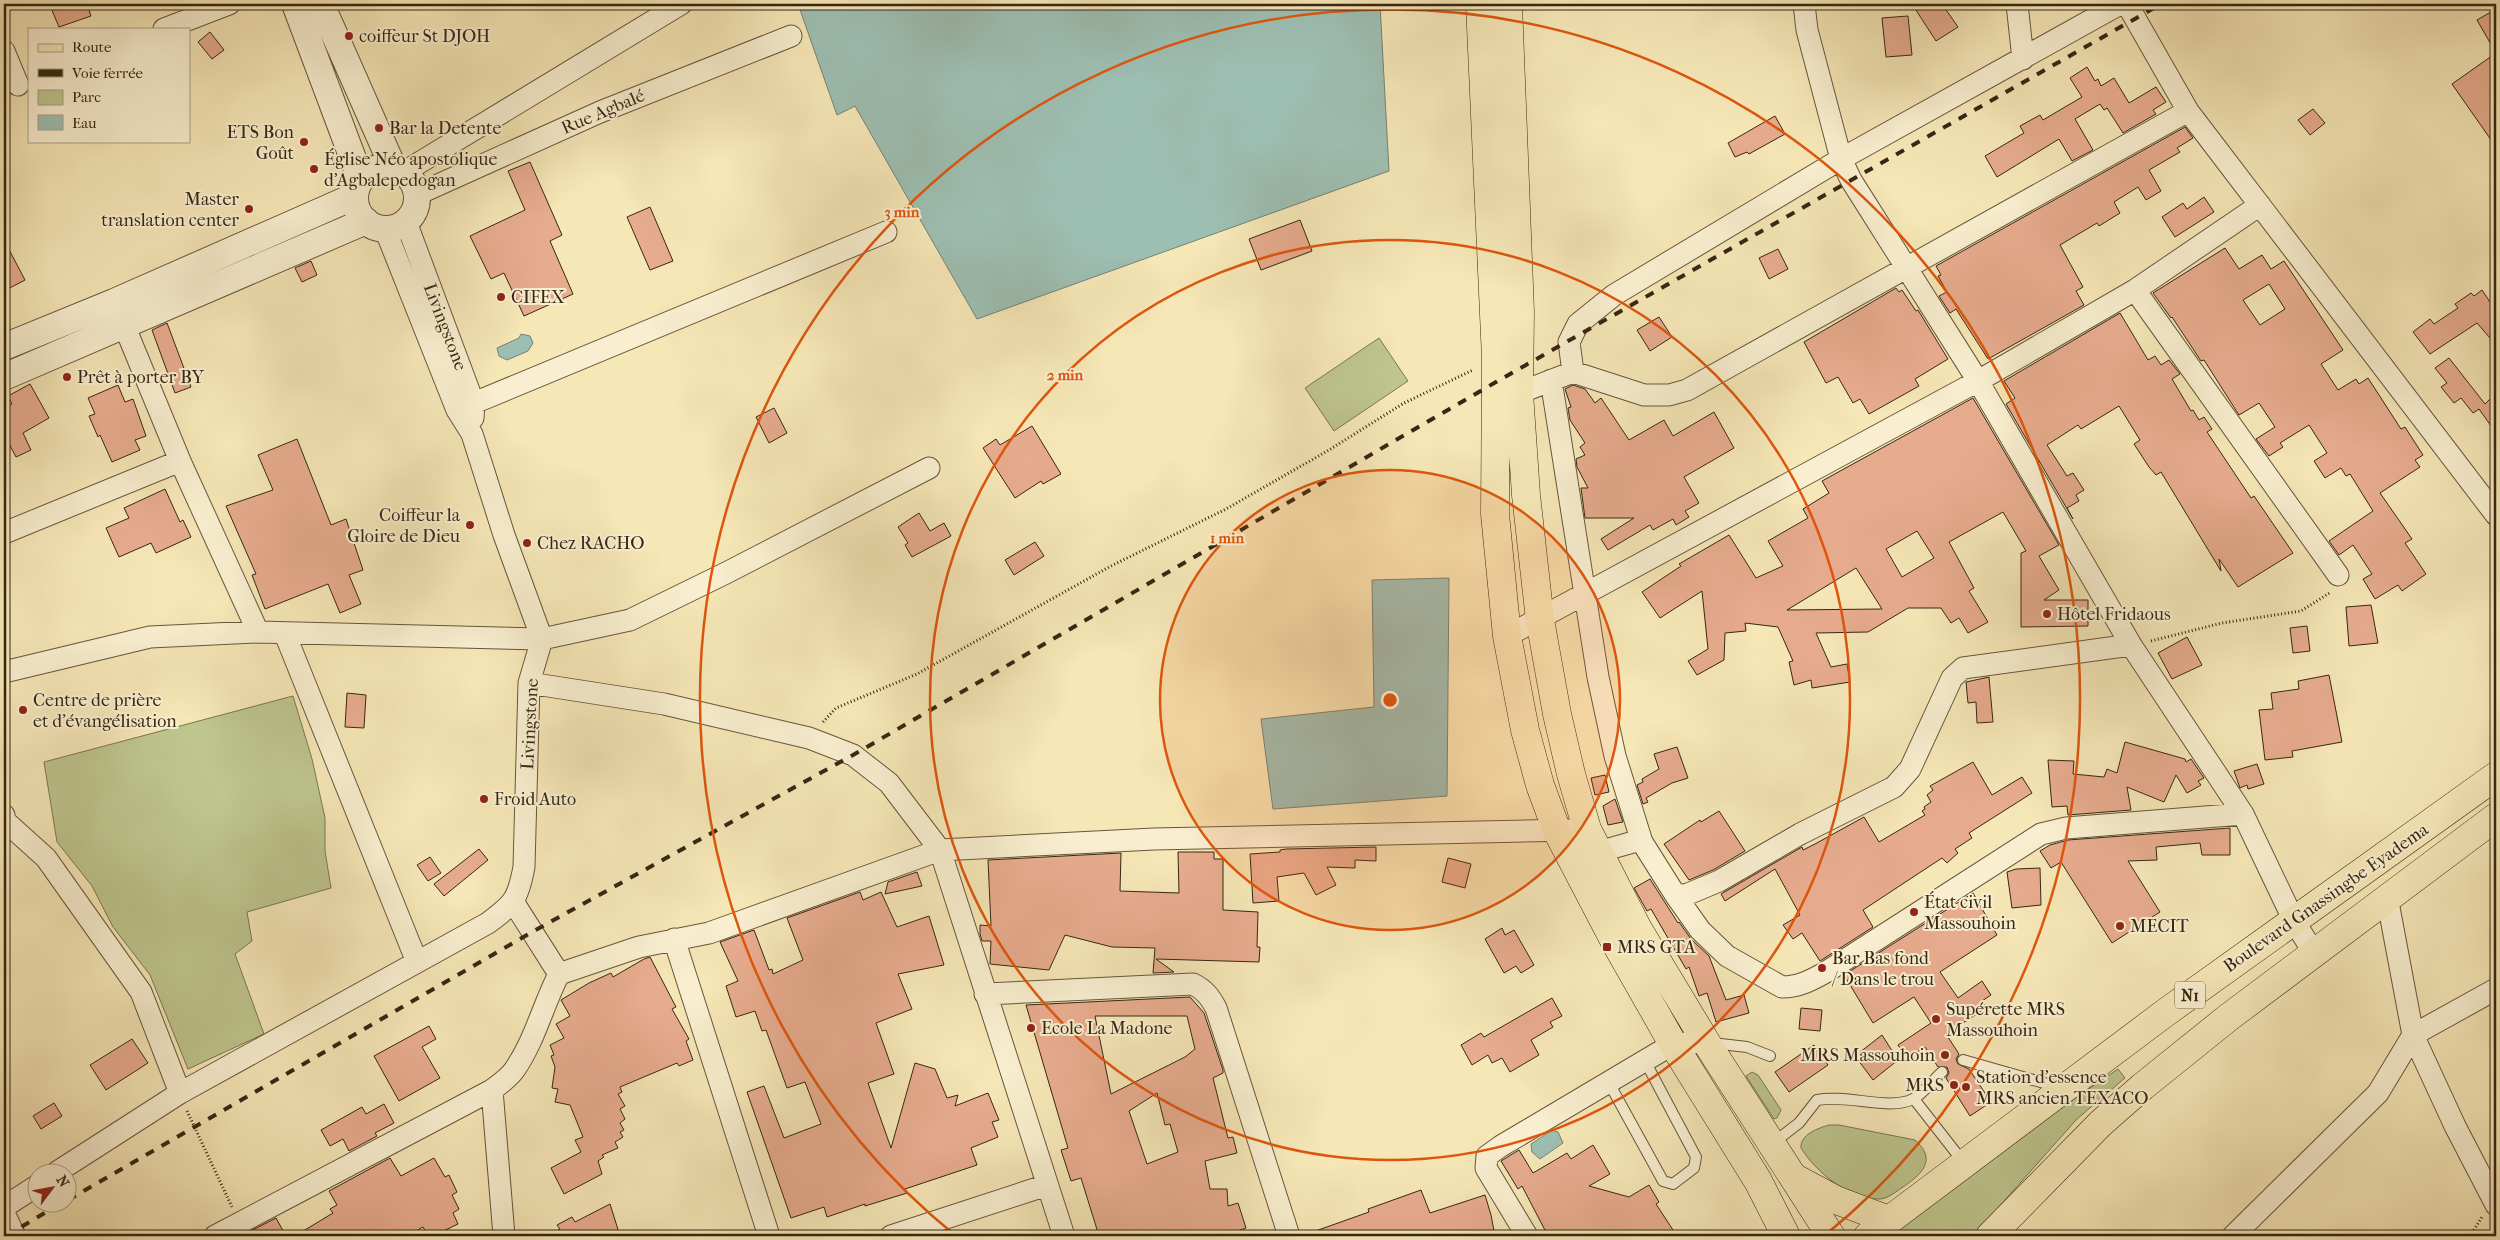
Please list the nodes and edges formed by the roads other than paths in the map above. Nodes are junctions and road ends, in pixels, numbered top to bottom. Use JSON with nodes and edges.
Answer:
{"nodes":[{"id":1,"x":229,"y":4,"type":"edge"},
{"id":2,"x":295,"y":4,"type":"edge"},
{"id":3,"x":321,"y":4,"type":"edge"},
{"id":4,"x":681,"y":4,"type":"edge"},
{"id":5,"x":1480,"y":4,"type":"edge"},
{"id":6,"x":1508,"y":4,"type":"edge"},
{"id":7,"x":1804,"y":4,"type":"edge"},
{"id":8,"x":2017,"y":4,"type":"edge"},
{"id":9,"x":2120,"y":4,"type":"edge"},
{"id":10,"x":2127,"y":4,"type":"edge"},
{"id":11,"x":167,"y":28,"type":"edge"},
{"id":12,"x":791,"y":36,"type":"dead end"},
{"id":13,"x":4,"y":51,"type":"edge"},
{"id":14,"x":2023,"y":59,"type":"junction"},
{"id":15,"x":17,"y":86,"type":"edge"},
{"id":16,"x":2188,"y":110,"type":"junction"},
{"id":17,"x":1841,"y":159,"type":"junction"},
{"id":18,"x":398,"y":170,"type":"junction"},
{"id":19,"x":358,"y":188,"type":"junction"},
{"id":20,"x":418,"y":194,"type":"junction"},
{"id":21,"x":2260,"y":206,"type":"junction"},
{"id":22,"x":386,"y":224,"type":"junction"},
{"id":23,"x":886,"y":232,"type":"dead end"},
{"id":24,"x":1907,"y":268,"type":"junction"},
{"id":25,"x":2135,"y":290,"type":"junction"},
{"id":26,"x":124,"y":325,"type":"junction"},
{"id":27,"x":4,"y":347,"type":"edge"},
{"id":28,"x":1573,"y":372,"type":"junction"},
{"id":29,"x":4,"y":377,"type":"edge"},
{"id":30,"x":1552,"y":380,"type":"junction"},
{"id":31,"x":1978,"y":381,"type":"junction"},
{"id":32,"x":1507,"y":396,"type":"junction"},
{"id":33,"x":466,"y":407,"type":"junction"},
{"id":34,"x":180,"y":461,"type":"junction"},
{"id":35,"x":929,"y":468,"type":"dead end"},
{"id":36,"x":2496,"y":515,"type":"edge"},
{"id":37,"x":4,"y":533,"type":"edge"},
{"id":38,"x":2338,"y":575,"type":"road end"},
{"id":39,"x":1584,"y":595,"type":"junction"},
{"id":40,"x":1540,"y":620,"type":"junction"},
{"id":41,"x":258,"y":632,"type":"junction"},
{"id":42,"x":285,"y":634,"type":"junction"},
{"id":43,"x":1507,"y":636,"type":"junction"},
{"id":44,"x":542,"y":639,"type":"junction"},
{"id":45,"x":2131,"y":645,"type":"junction"},
{"id":46,"x":4,"y":672,"type":"edge"},
{"id":47,"x":529,"y":683,"type":"junction"},
{"id":48,"x":2496,"y":776,"type":"edge"},
{"id":49,"x":2243,"y":814,"type":"junction"},
{"id":50,"x":2496,"y":817,"type":"edge"},
{"id":51,"x":4,"y":819,"type":"edge"},
{"id":52,"x":1557,"y":831,"type":"junction"},
{"id":53,"x":1592,"y":840,"type":"junction"},
{"id":54,"x":1642,"y":842,"type":"junction"},
{"id":55,"x":940,"y":850,"type":"junction"},
{"id":56,"x":1676,"y":896,"type":"junction"},
{"id":57,"x":2388,"y":897,"type":"junction"},
{"id":58,"x":514,"y":902,"type":"junction"},
{"id":59,"x":2294,"y":921,"type":"junction"},
{"id":60,"x":674,"y":939,"type":"junction"},
{"id":61,"x":2314,"y":953,"type":"junction"},
{"id":62,"x":417,"y":962,"type":"junction"},
{"id":63,"x":559,"y":974,"type":"junction"},
{"id":64,"x":2496,"y":989,"type":"edge"},
{"id":65,"x":985,"y":994,"type":"junction"},
{"id":66,"x":2412,"y":1035,"type":"junction"},
{"id":67,"x":1706,"y":1042,"type":"junction"},
{"id":68,"x":1673,"y":1044,"type":"junction"},
{"id":69,"x":1770,"y":1056,"type":"dead end"},
{"id":70,"x":1963,"y":1060,"type":"dead end"},
{"id":71,"x":1645,"y":1061,"type":"junction"},
{"id":72,"x":1942,"y":1072,"type":"dead end"},
{"id":73,"x":1609,"y":1083,"type":"junction"},
{"id":74,"x":2063,"y":1088,"type":"junction"},
{"id":75,"x":492,"y":1090,"type":"junction"},
{"id":76,"x":180,"y":1093,"type":"junction"},
{"id":77,"x":1914,"y":1099,"type":"junction"},
{"id":78,"x":1772,"y":1144,"type":"junction"},
{"id":79,"x":73,"y":1162,"type":"edge"},
{"id":80,"x":1964,"y":1163,"type":"junction"},
{"id":81,"x":1795,"y":1178,"type":"junction"},
{"id":82,"x":1047,"y":1185,"type":"junction"},
{"id":83,"x":28,"y":1191,"type":"edge"},
{"id":84,"x":2496,"y":1205,"type":"edge"},
{"id":85,"x":4,"y":1207,"type":"edge"},
{"id":86,"x":4,"y":1213,"type":"edge"},
{"id":87,"x":1889,"y":1220,"type":"junction"},
{"id":88,"x":15,"y":1236,"type":"edge"},
{"id":89,"x":215,"y":1236,"type":"edge"},
{"id":90,"x":504,"y":1236,"type":"edge"},
{"id":91,"x":769,"y":1236,"type":"edge"},
{"id":92,"x":891,"y":1236,"type":"edge"},
{"id":93,"x":1064,"y":1236,"type":"edge"},
{"id":94,"x":1289,"y":1236,"type":"edge"},
{"id":95,"x":1527,"y":1236,"type":"edge"},
{"id":96,"x":1786,"y":1236,"type":"edge"},
{"id":97,"x":1831,"y":1236,"type":"edge"},
{"id":98,"x":1868,"y":1236,"type":"edge"},
{"id":99,"x":1990,"y":1236,"type":"edge"},
{"id":100,"x":2233,"y":1236,"type":"edge"}],
"edges":[{"from":1,"to":11,"type":"street"},
{"from":2,"to":19,"type":"street"},
{"from":3,"to":18,"type":"street"},
{"from":4,"to":18,"type":"street"},
{"from":5,"to":32,"type":"main road"},
{"from":6,"to":32,"type":"main road"},
{"from":7,"to":17,"type":"street"},
{"from":8,"to":14,"type":"street"},
{"from":9,"to":14,"type":"street"},
{"from":10,"to":16,"type":"street"},
{"from":12,"to":20,"type":"street","name":"Rue Agbalé"},
{"from":13,"to":15,"type":"street"},
{"from":14,"to":17,"type":"street"},
{"from":16,"to":21,"type":"street"},
{"from":16,"to":24,"type":"street"},
{"from":17,"to":24,"type":"street"},
{"from":17,"to":28,"type":"street"},
{"from":18,"to":19,"type":"street"},
{"from":18,"to":20,"type":"street"},
{"from":19,"to":22,"type":"street"},
{"from":19,"to":27,"type":"street"},
{"from":20,"to":22,"type":"street"},
{"from":21,"to":25,"type":"street"},
{"from":21,"to":36,"type":"street"},
{"from":22,"to":26,"type":"street"},
{"from":22,"to":33,"type":"street","name":"Livingstone"},
{"from":23,"to":33,"type":"street"},
{"from":24,"to":28,"type":"street"},
{"from":24,"to":31,"type":"street"},
{"from":25,"to":31,"type":"street"},
{"from":25,"to":38,"type":"street"},
{"from":26,"to":29,"type":"street"},
{"from":26,"to":34,"type":"street"},
{"from":28,"to":30,"type":"street"},
{"from":30,"to":32,"type":"street"},
{"from":30,"to":39,"type":"street"},
{"from":31,"to":39,"type":"street"},
{"from":31,"to":45,"type":"street"},
{"from":32,"to":40,"type":"main road"},
{"from":32,"to":43,"type":"main road"},
{"from":33,"to":44,"type":"street","name":"Livingstone"},
{"from":34,"to":37,"type":"street"},
{"from":34,"to":41,"type":"street"},
{"from":35,"to":44,"type":"street"},
{"from":39,"to":40,"type":"street"},
{"from":39,"to":54,"type":"street"},
{"from":40,"to":43,"type":"street"},
{"from":40,"to":53,"type":"main road"},
{"from":41,"to":42,"type":"street"},
{"from":41,"to":46,"type":"street"},
{"from":42,"to":44,"type":"street"},
{"from":42,"to":62,"type":"street"},
{"from":43,"to":52,"type":"main road"},
{"from":44,"to":47,"type":"street","name":"Livingstone"},
{"from":45,"to":49,"type":"street"},
{"from":45,"to":56,"type":"street"},
{"from":47,"to":55,"type":"street"},
{"from":47,"to":58,"type":"street","name":"Livingstone"},
{"from":48,"to":59,"type":"main road","name":"Boulevard Gnassingbe Eyadema","number":"N1"},
{"from":49,"to":56,"type":"street"},
{"from":49,"to":59,"type":"street"},
{"from":50,"to":57,"type":"main road","name":"Boulevard Gnassingbe Eyadema","number":"N1"},
{"from":51,"to":76,"type":"street"},
{"from":52,"to":53,"type":"street"},
{"from":52,"to":55,"type":"street"},
{"from":52,"to":68,"type":"main road"},
{"from":53,"to":54,"type":"street"},
{"from":53,"to":67,"type":"main road"},
{"from":54,"to":56,"type":"street"},
{"from":55,"to":60,"type":"street"},
{"from":55,"to":65,"type":"street"},
{"from":57,"to":61,"type":"main road","name":"Boulevard Gnassingbe Eyadema","number":"N1"},
{"from":57,"to":66,"type":"street"},
{"from":58,"to":62,"type":"street"},
{"from":58,"to":63,"type":"street"},
{"from":59,"to":61,"type":"street"},
{"from":59,"to":74,"type":"main road","name":"Boulevard Gnassingbe Eyadema","number":"N1"},
{"from":60,"to":63,"type":"street"},
{"from":60,"to":91,"type":"street"},
{"from":61,"to":99,"type":"main road","name":"Boulevard Gnassingbe Eyadema","number":"N1"},
{"from":62,"to":76,"type":"street"},
{"from":63,"to":75,"type":"street"},
{"from":64,"to":66,"type":"street"},
{"from":65,"to":82,"type":"street"},
{"from":65,"to":94,"type":"street"},
{"from":66,"to":84,"type":"street"},
{"from":66,"to":100,"type":"street"},
{"from":67,"to":68,"type":"street"},
{"from":67,"to":69,"type":"lane"},
{"from":67,"to":78,"type":"main road"},
{"from":68,"to":71,"type":"street"},
{"from":68,"to":96,"type":"main road"},
{"from":70,"to":74,"type":"lane"},
{"from":71,"to":73,"type":"street"},
{"from":71,"to":73,"type":"lane"},
{"from":72,"to":77,"type":"lane"},
{"from":73,"to":95,"type":"street"},
{"from":74,"to":80,"type":"main road","name":"Boulevard Gnassingbe Eyadema","number":"N1"},
{"from":75,"to":89,"type":"street"},
{"from":75,"to":90,"type":"street"},
{"from":76,"to":79,"type":"street"},
{"from":77,"to":78,"type":"lane"},
{"from":77,"to":80,"type":"lane"},
{"from":78,"to":81,"type":"main road"},
{"from":80,"to":87,"type":"main road","name":"Boulevard Gnassingbe Eyadema","number":"N1"},
{"from":81,"to":87,"type":"main road"},
{"from":81,"to":97,"type":"main road"},
{"from":82,"to":92,"type":"street"},
{"from":82,"to":93,"type":"street"},
{"from":83,"to":85,"type":"street"},
{"from":86,"to":88,"type":"street"},
{"from":87,"to":98,"type":"main road","name":"Boulevard Gnassingbe Eyadema","number":"N1"}]}
